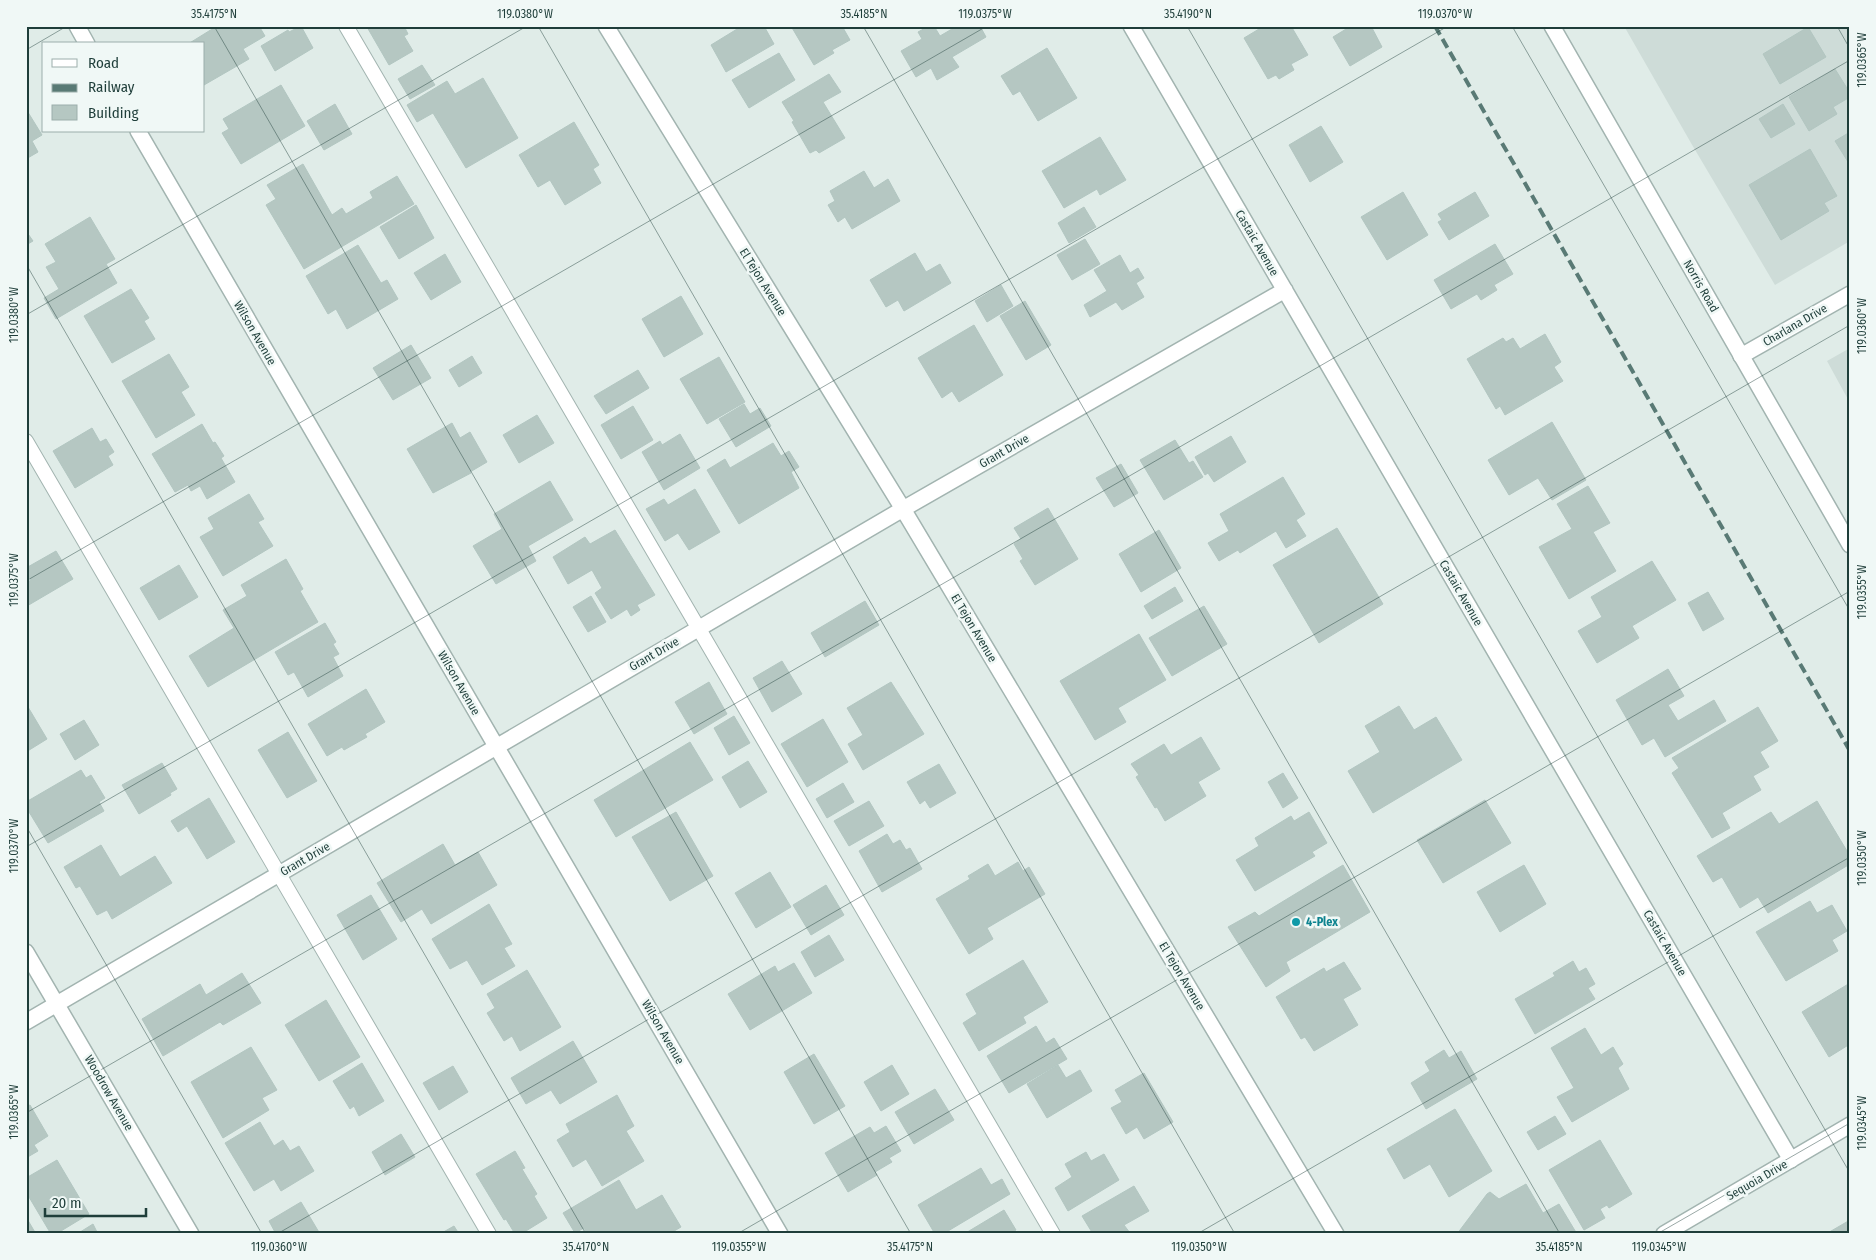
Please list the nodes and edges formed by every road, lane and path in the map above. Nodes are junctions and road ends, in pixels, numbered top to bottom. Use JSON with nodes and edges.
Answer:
{"nodes":[{"id":1,"x":77,"y":26,"type":"edge"},
{"id":2,"x":346,"y":26,"type":"edge"},
{"id":3,"x":606,"y":26,"type":"edge"},
{"id":4,"x":1131,"y":26,"type":"edge"},
{"id":5,"x":1552,"y":26,"type":"edge"},
{"id":6,"x":86,"y":42,"type":"edge"},
{"id":7,"x":139,"y":132,"type":"edge"},
{"id":8,"x":1285,"y":290,"type":"junction"},
{"id":9,"x":1850,"y":294,"type":"edge"},
{"id":10,"x":1741,"y":356,"type":"junction"},
{"id":11,"x":26,"y":442,"type":"edge"},
{"id":12,"x":903,"y":509,"type":"junction"},
{"id":13,"x":1850,"y":546,"type":"edge"},
{"id":14,"x":699,"y":628,"type":"junction"},
{"id":15,"x":496,"y":747,"type":"junction"},
{"id":16,"x":280,"y":873,"type":"junction"},
{"id":17,"x":26,"y":952,"type":"edge"},
{"id":18,"x":56,"y":1004,"type":"junction"},
{"id":19,"x":26,"y":1022,"type":"edge"},
{"id":20,"x":1850,"y":1125,"type":"edge"},
{"id":21,"x":1791,"y":1160,"type":"junction"},
{"id":22,"x":191,"y":1234,"type":"edge"},
{"id":23,"x":489,"y":1234,"type":"edge"},
{"id":24,"x":780,"y":1234,"type":"edge"},
{"id":25,"x":1053,"y":1234,"type":"edge"},
{"id":26,"x":1336,"y":1234,"type":"edge"},
{"id":27,"x":1664,"y":1234,"type":"edge"}],
"edges":[{"from":1,"to":6,"type":"street"},
{"from":2,"to":14,"type":"lane"},
{"from":3,"to":12,"type":"street","name":"El Tejon Avenue"},
{"from":4,"to":8,"type":"street","name":"Castaic Avenue"},
{"from":5,"to":10,"type":"street","name":"Norris Road"},
{"from":7,"to":15,"type":"street","name":"Wilson Avenue"},
{"from":8,"to":12,"type":"street","name":"Grant Drive"},
{"from":8,"to":21,"type":"street","name":"Castaic Avenue"},
{"from":9,"to":10,"type":"street","name":"Charlana Drive"},
{"from":10,"to":13,"type":"street","name":"Norris Road"},
{"from":11,"to":16,"type":"lane"},
{"from":12,"to":14,"type":"street","name":"Grant Drive"},
{"from":12,"to":26,"type":"street","name":"El Tejon Avenue"},
{"from":14,"to":15,"type":"street","name":"Grant Drive"},
{"from":14,"to":25,"type":"lane"},
{"from":15,"to":16,"type":"street","name":"Grant Drive"},
{"from":15,"to":24,"type":"street","name":"Wilson Avenue"},
{"from":16,"to":18,"type":"street","name":"Grant Drive"},
{"from":16,"to":23,"type":"lane"},
{"from":17,"to":18,"type":"street","name":"Woodrow Avenue"},
{"from":18,"to":19,"type":"street","name":"Grant Drive"},
{"from":18,"to":22,"type":"street","name":"Woodrow Avenue"},
{"from":20,"to":21,"type":"street","name":"Sequoia Drive"},
{"from":21,"to":27,"type":"street","name":"Sequoia Drive"}]}
